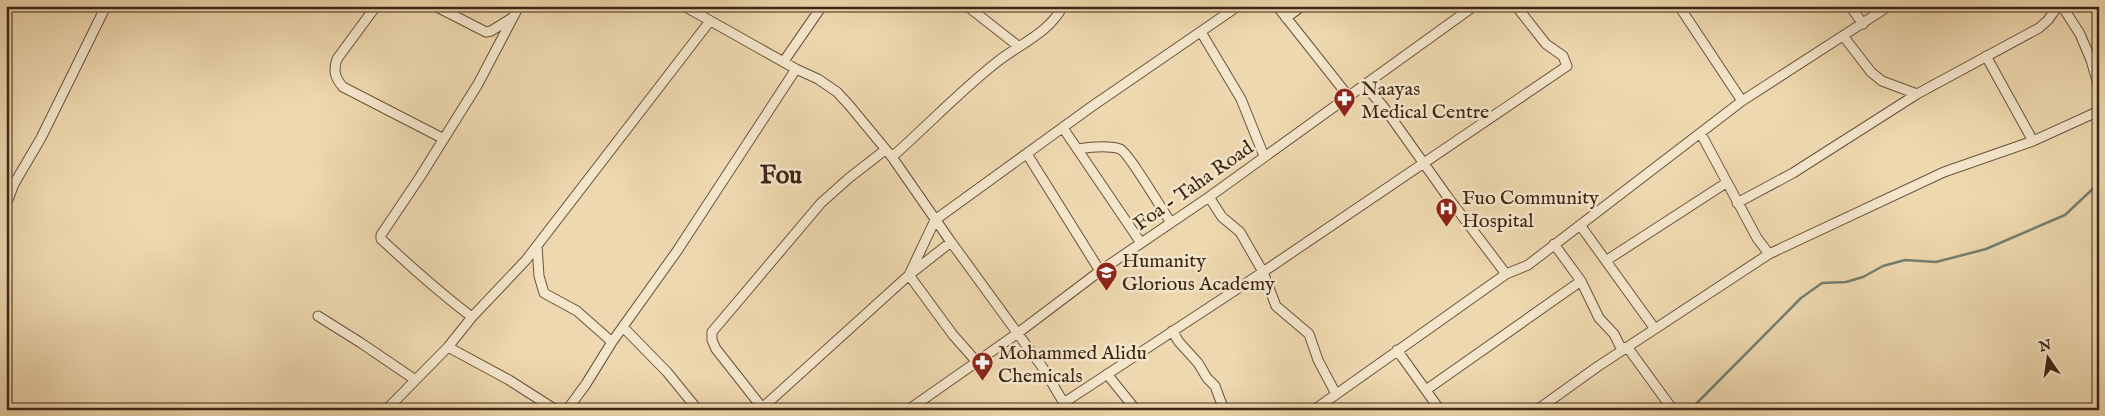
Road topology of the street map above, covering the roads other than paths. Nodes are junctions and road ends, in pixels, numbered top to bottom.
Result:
1 (106, 6) edge
2 (376, 6) edge
3 (436, 6) edge
4 (519, 6) edge
5 (684, 6) edge
6 (822, 6) edge
7 (1063, 6) edge
8 (1238, 6) edge
9 (1277, 6) edge
10 (1302, 6) edge
11 (1474, 6) edge
12 (1516, 6) edge
13 (1679, 6) edge
14 (1850, 6) edge
15 (1889, 6) edge
16 (2058, 6) edge
17 (2062, 6) edge
18 (969, 7) edge
19 (512, 18) junction
20 (1286, 18) junction
21 (710, 21) junction
22 (1863, 24) junction
23 (1201, 32) junction
24 (1844, 37) junction
25 (1018, 46) junction
26 (1986, 56) junction
27 (784, 61) junction
28 (796, 69) junction
29 (1364, 85) junction
30 (2099, 88) edge
31 (1917, 94) junction
32 (1349, 97) junction
33 (1742, 101) junction
34 (2099, 111) edge
35 (1063, 128) junction
36 (1701, 134) junction
37 (444, 139) junction
38 (2033, 141) junction
39 (1078, 149) junction
40 (885, 150) junction
41 (1027, 154) junction
42 (1264, 156) junction
43 (892, 157) junction
44 (1424, 163) junction
45 (1726, 182) junction
46 (1209, 197) junction
47 (1737, 203) junction
48 (6, 206) edge
49 (935, 220) junction
50 (1170, 222) junction
51 (1580, 225) junction
52 (951, 242) junction
53 (1140, 243) junction
54 (1554, 244) junction
55 (537, 246) junction
56 (1769, 254) junction
57 (1607, 260) junction
58 (1100, 271) junction
59 (1263, 272) junction
60 (1506, 274) junction
61 (909, 275) junction
62 (1581, 281) junction
63 (318, 316) dead end
64 (472, 317) junction
65 (623, 327) junction
66 (1655, 329) junction
67 (1172, 331) junction
68 (1018, 334) junction
69 (612, 342) junction
70 (448, 347) junction
71 (1628, 348) junction
72 (1397, 350) junction
73 (977, 362) junction
74 (1107, 374) junction
75 (414, 379) junction
76 (1426, 390) junction
77 (1336, 394) junction
78 (1066, 406) edge
79 (762, 409) edge
80 (386, 410) edge
81 (556, 410) edge
82 (567, 410) edge
83 (698, 410) edge
84 (908, 410) edge
85 (1136, 410) edge
86 (1224, 410) edge
87 (1314, 410) edge
88 (1440, 410) edge
89 (1537, 410) edge
90 (1673, 410) edge

1 - 48 street
2 - 37 street
3 - 19 street
4 - 19 street
5 - 21 street
6 - 27 street
7 - 25 street
8 - 23 street
9 - 20 street
10 - 20 street
11 - 29 street, Foa - Taha Road
12 - 44 street
13 - 33 street
14 - 22 street
15 - 22 street
16 - 26 street
17 - 30 street
18 - 25 street
19 - 37 street
20 - 32 street
21 - 27 street
21 - 55 street
22 - 24 street
23 - 35 street
23 - 42 street
24 - 31 street
24 - 33 street
25 - 43 street
26 - 31 street
26 - 38 street
27 - 28 street
28 - 40 street
28 - 65 street
29 - 32 street, Foa - Taha Road
29 - 44 street
31 - 47 street
32 - 42 street, Foa - Taha Road
33 - 36 street
34 - 38 street
35 - 39 street
35 - 41 street
36 - 45 street
36 - 51 street
37 - 64 street
38 - 56 street
39 - 50 street
39 - 53 street
40 - 43 street
40 - 79 street
41 - 49 street
41 - 58 street
42 - 46 street, Foa - Taha Road
43 - 49 street
44 - 59 street
44 - 60 street
45 - 47 street
45 - 57 street
46 - 50 street, Foa - Taha Road
46 - 59 street
47 - 56 street
49 - 52 street
49 - 61 street
50 - 53 street, Foa - Taha Road
51 - 54 street
51 - 57 street
52 - 61 street
52 - 68 street
53 - 58 street, Foa - Taha Road
54 - 60 street
54 - 62 street
55 - 64 street
55 - 69 street
56 - 66 street
57 - 66 street
58 - 68 street, Foa - Taha Road
59 - 67 street
59 - 77 street
60 - 72 street
61 - 73 street
61 - 79 street
62 - 71 street
62 - 76 street
63 - 75 street
64 - 70 street
65 - 69 street
65 - 83 street
66 - 71 street
67 - 74 street
67 - 86 street
68 - 73 street, Foa - Taha Road
68 - 78 street
69 - 82 street
70 - 75 street
70 - 81 street
71 - 89 street
71 - 90 street
72 - 76 street
72 - 77 street
73 - 84 street, Foa - Taha Road
74 - 78 street
74 - 85 street
75 - 80 street
76 - 88 street
77 - 87 street

